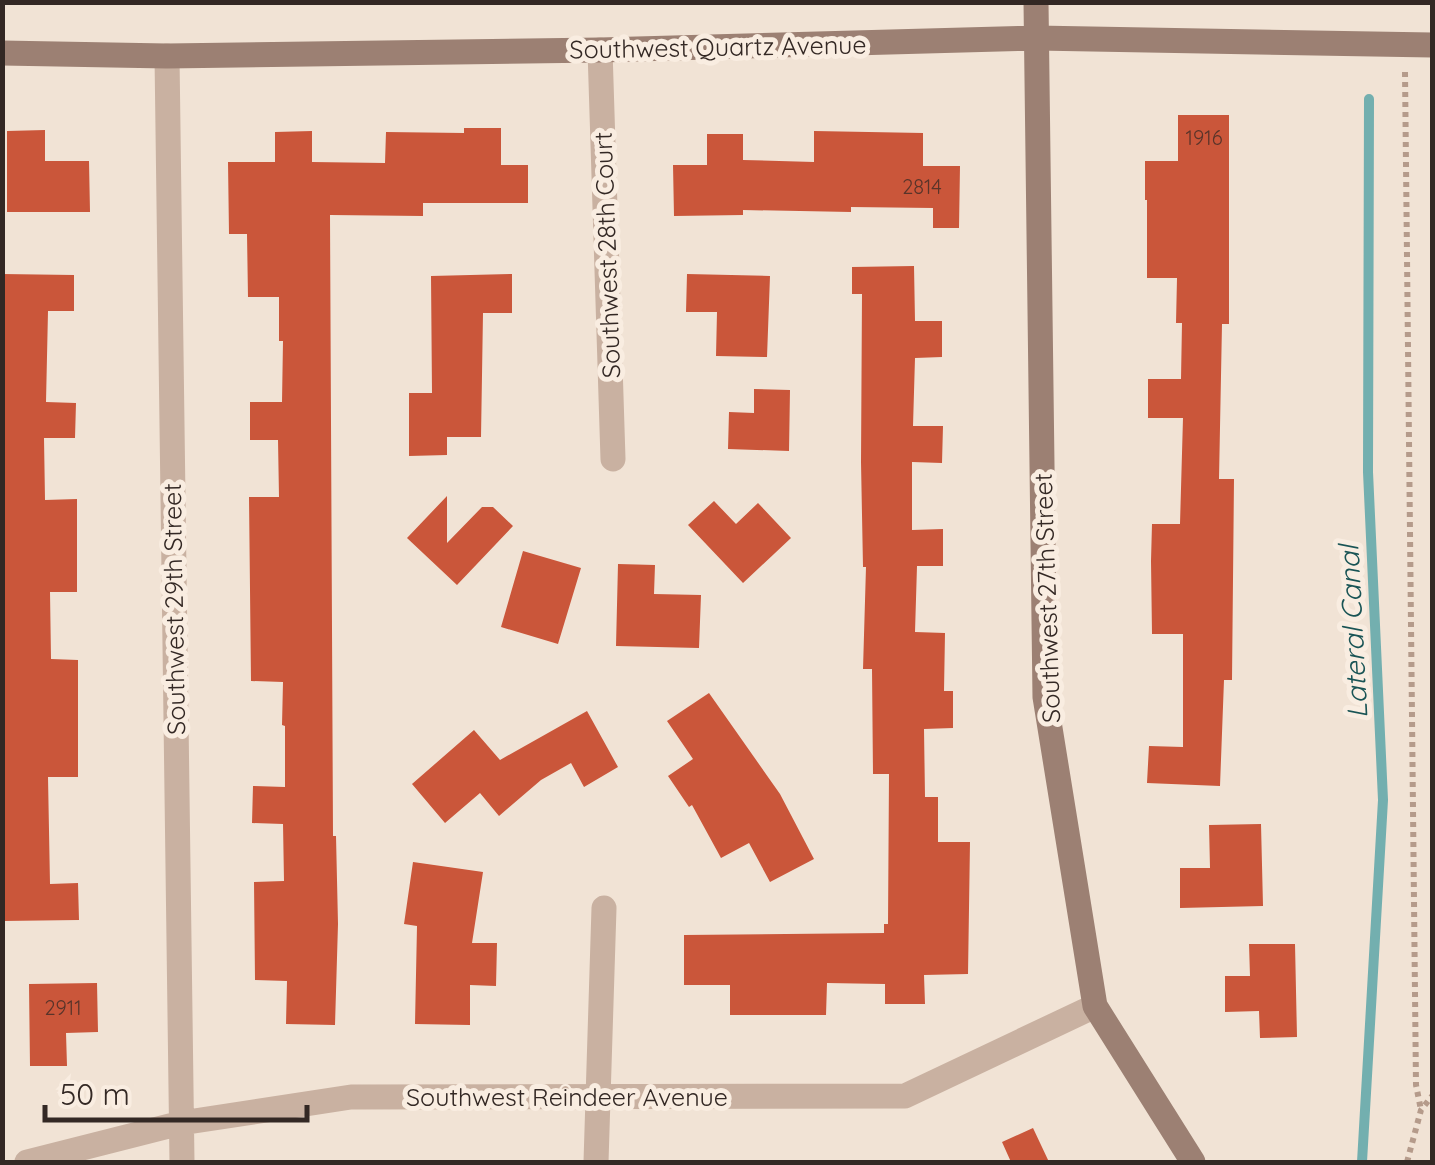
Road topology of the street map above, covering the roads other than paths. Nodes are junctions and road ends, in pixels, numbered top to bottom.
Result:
1 (1036, 2) edge
2 (1036, 38) junction
3 (1432, 45) edge
4 (600, 50) junction
5 (2, 53) edge
6 (167, 56) junction
7 (613, 459) dead end
8 (604, 908) dead end
9 (1094, 1006) junction
10 (596, 1096) junction
11 (181, 1123) junction
12 (27, 1162) edge
13 (182, 1162) edge
14 (596, 1162) edge
15 (1193, 1162) edge

1 - 2 street, Southwest 27th Street
2 - 3 street, Southwest Quartz Avenue
2 - 4 street, Southwest Quartz Avenue
2 - 9 street, Southwest 27th Street
4 - 6 street, Southwest Quartz Avenue
4 - 7 street, Southwest 28th Court
5 - 6 street, Southwest Quartz Avenue
6 - 11 street, Southwest 29th Street
8 - 10 street
9 - 10 street, Southwest Reindeer Avenue
9 - 15 street, Southwest 27th Street
10 - 11 street, Southwest Reindeer Avenue
10 - 14 street
11 - 12 street, Southwest Reindeer Avenue
11 - 13 street, Southwest 29th Street

